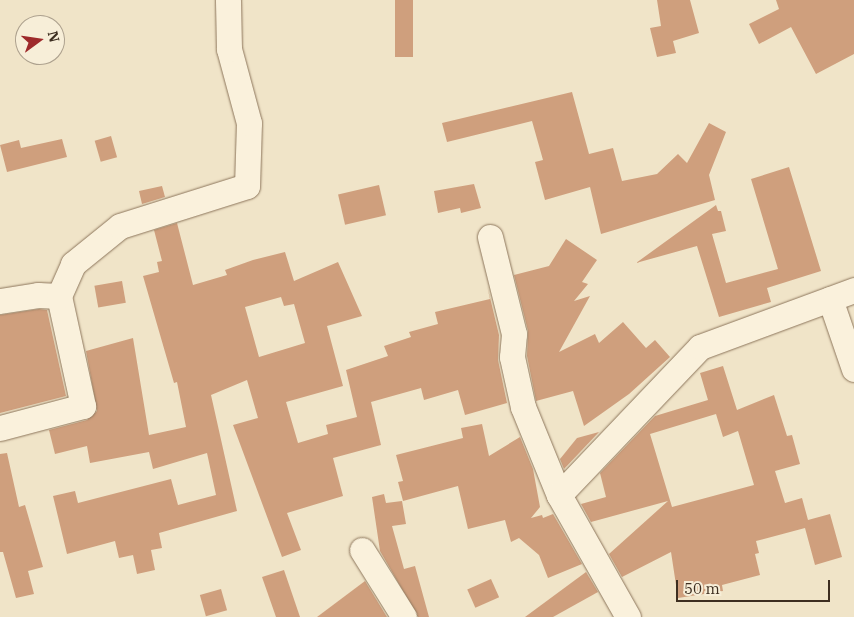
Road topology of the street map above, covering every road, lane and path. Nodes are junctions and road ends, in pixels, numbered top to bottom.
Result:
1 (228, 0) edge
2 (490, 237) dead end
3 (854, 290) edge
4 (59, 296) junction
5 (830, 299) junction
6 (0, 300) edge
7 (854, 369) edge
8 (0, 428) edge
9 (559, 495) junction
10 (362, 550) dead end
11 (404, 617) edge
12 (628, 617) edge

1 - 4 street
2 - 9 street
3 - 5 street
4 - 6 street
4 - 8 street
5 - 7 street
5 - 9 street
9 - 12 street
10 - 11 street

